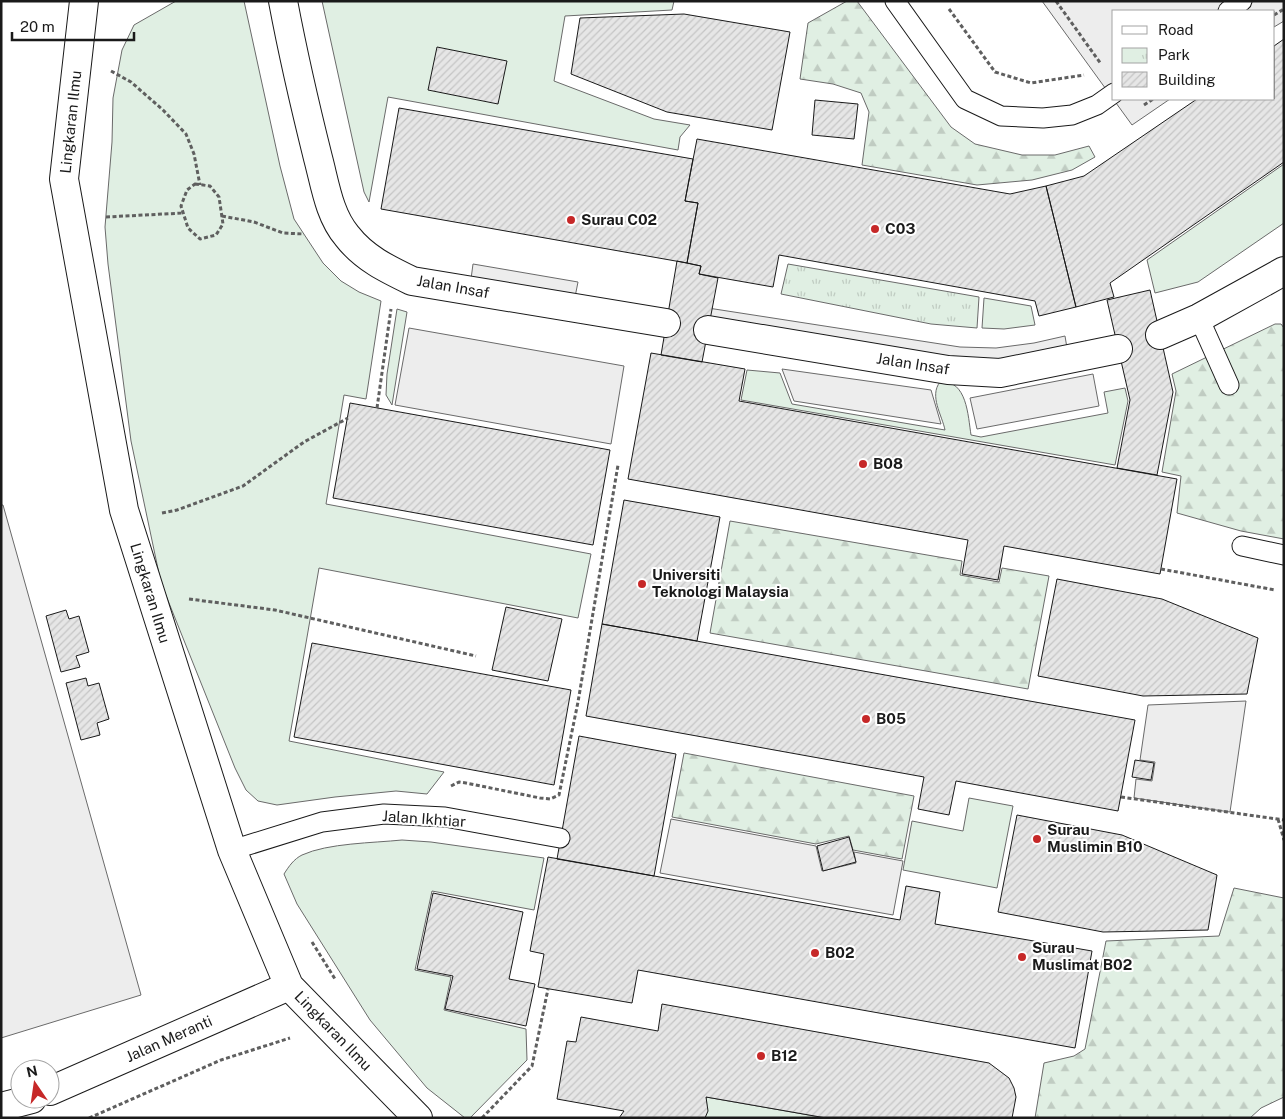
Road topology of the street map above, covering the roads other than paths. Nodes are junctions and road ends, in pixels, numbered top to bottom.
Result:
1 (84, 1) edge
2 (283, 1) edge
3 (895, 1) edge
4 (1242, 1) edge
5 (1229, 10) edge
6 (1112, 94) edge
7 (1282, 278) edge
8 (1199, 318) junction
9 (666, 323) dead end
10 (708, 330) dead end
11 (1160, 335) dead end
12 (1118, 349) dead end
13 (1229, 385) dead end
14 (1242, 546) dead end
15 (1284, 555) edge
16 (560, 838) dead end
17 (232, 850) junction
18 (289, 986) junction
19 (60, 1087) edge
20 (418, 1118) edge

1 - 17 street, Lingkaran Ilmu
2 - 9 street, Jalan Insaf
3 - 6 lane
4 - 5 lane
7 - 8 street
8 - 11 street
8 - 13 lane
10 - 12 street, Jalan Insaf
14 - 15 lane
16 - 17 lane, Jalan Ikhtiar
17 - 18 street, Lingkaran Ilmu
18 - 19 street, Jalan Meranti
18 - 20 street, Lingkaran Ilmu

